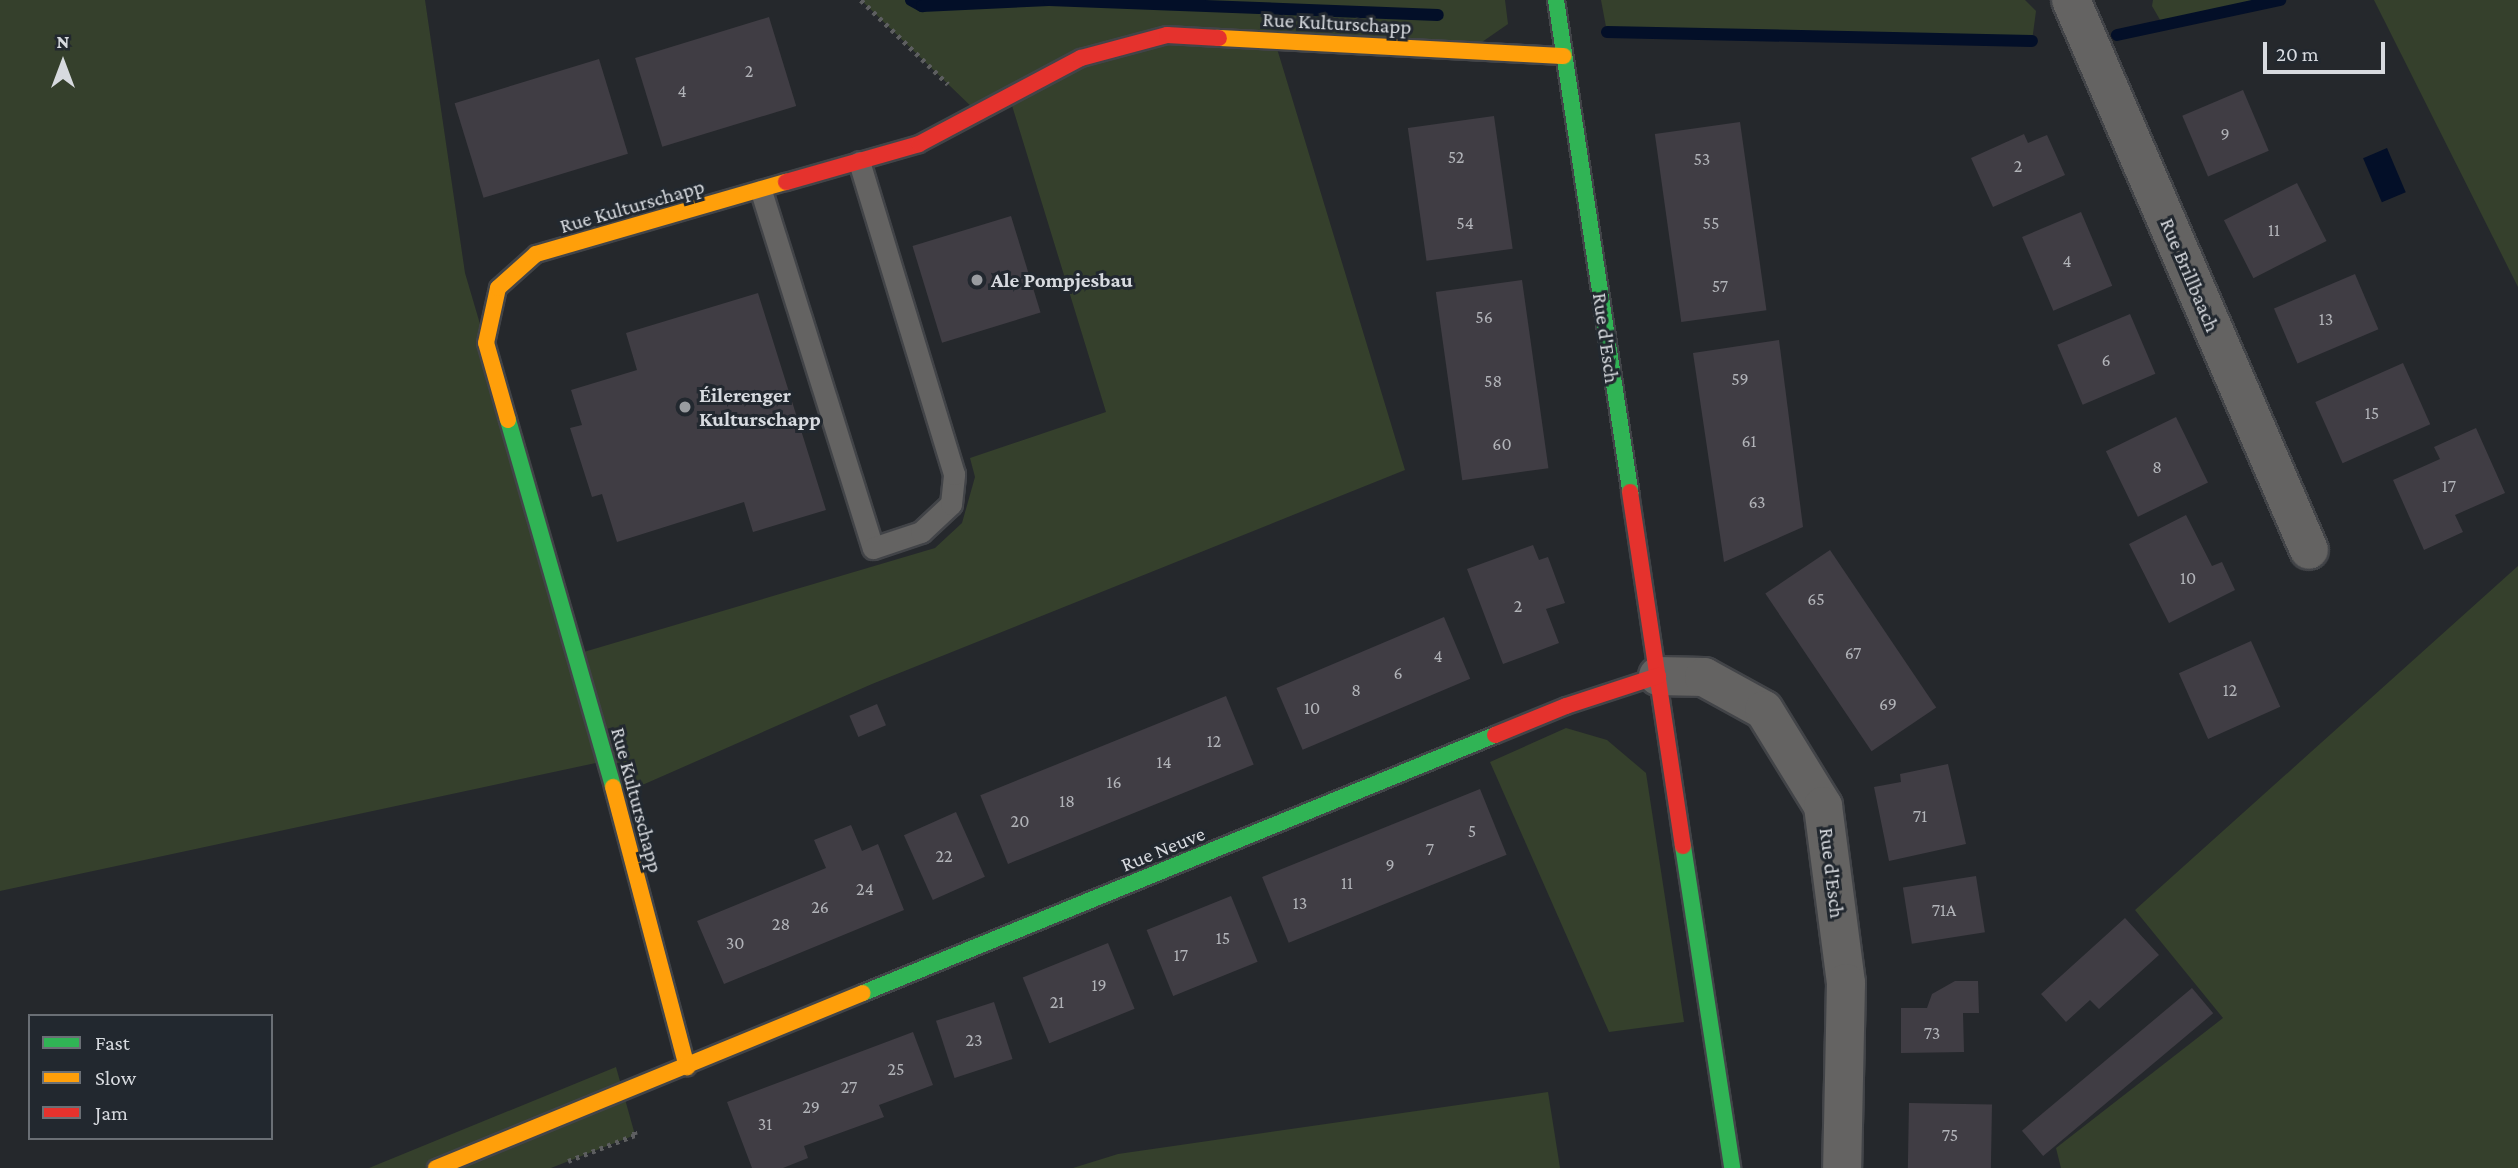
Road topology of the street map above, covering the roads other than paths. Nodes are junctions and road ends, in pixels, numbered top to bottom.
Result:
1 (1556, 0) edge
2 (2071, 0) edge
3 (1564, 56) junction
4 (859, 162) junction
5 (761, 191) junction
6 (2309, 550) dead end
7 (1658, 676) junction
8 (687, 1066) junction
9 (436, 1168) edge
10 (1732, 1168) edge
11 (1842, 1168) edge

1 - 3 street, Rue d'Esch
2 - 6 street, Rue Brillbaach
3 - 4 street, Rue Kulturschapp
3 - 7 street, Rue d'Esch
4 - 5 street, Rue Kulturschapp
4 - 5 lane
5 - 8 street, Rue Kulturschapp
7 - 8 street, Rue Neuve
7 - 10 street, Rue d'Esch
7 - 11 street, Rue d'Esch
8 - 9 street, Rue Neuve

